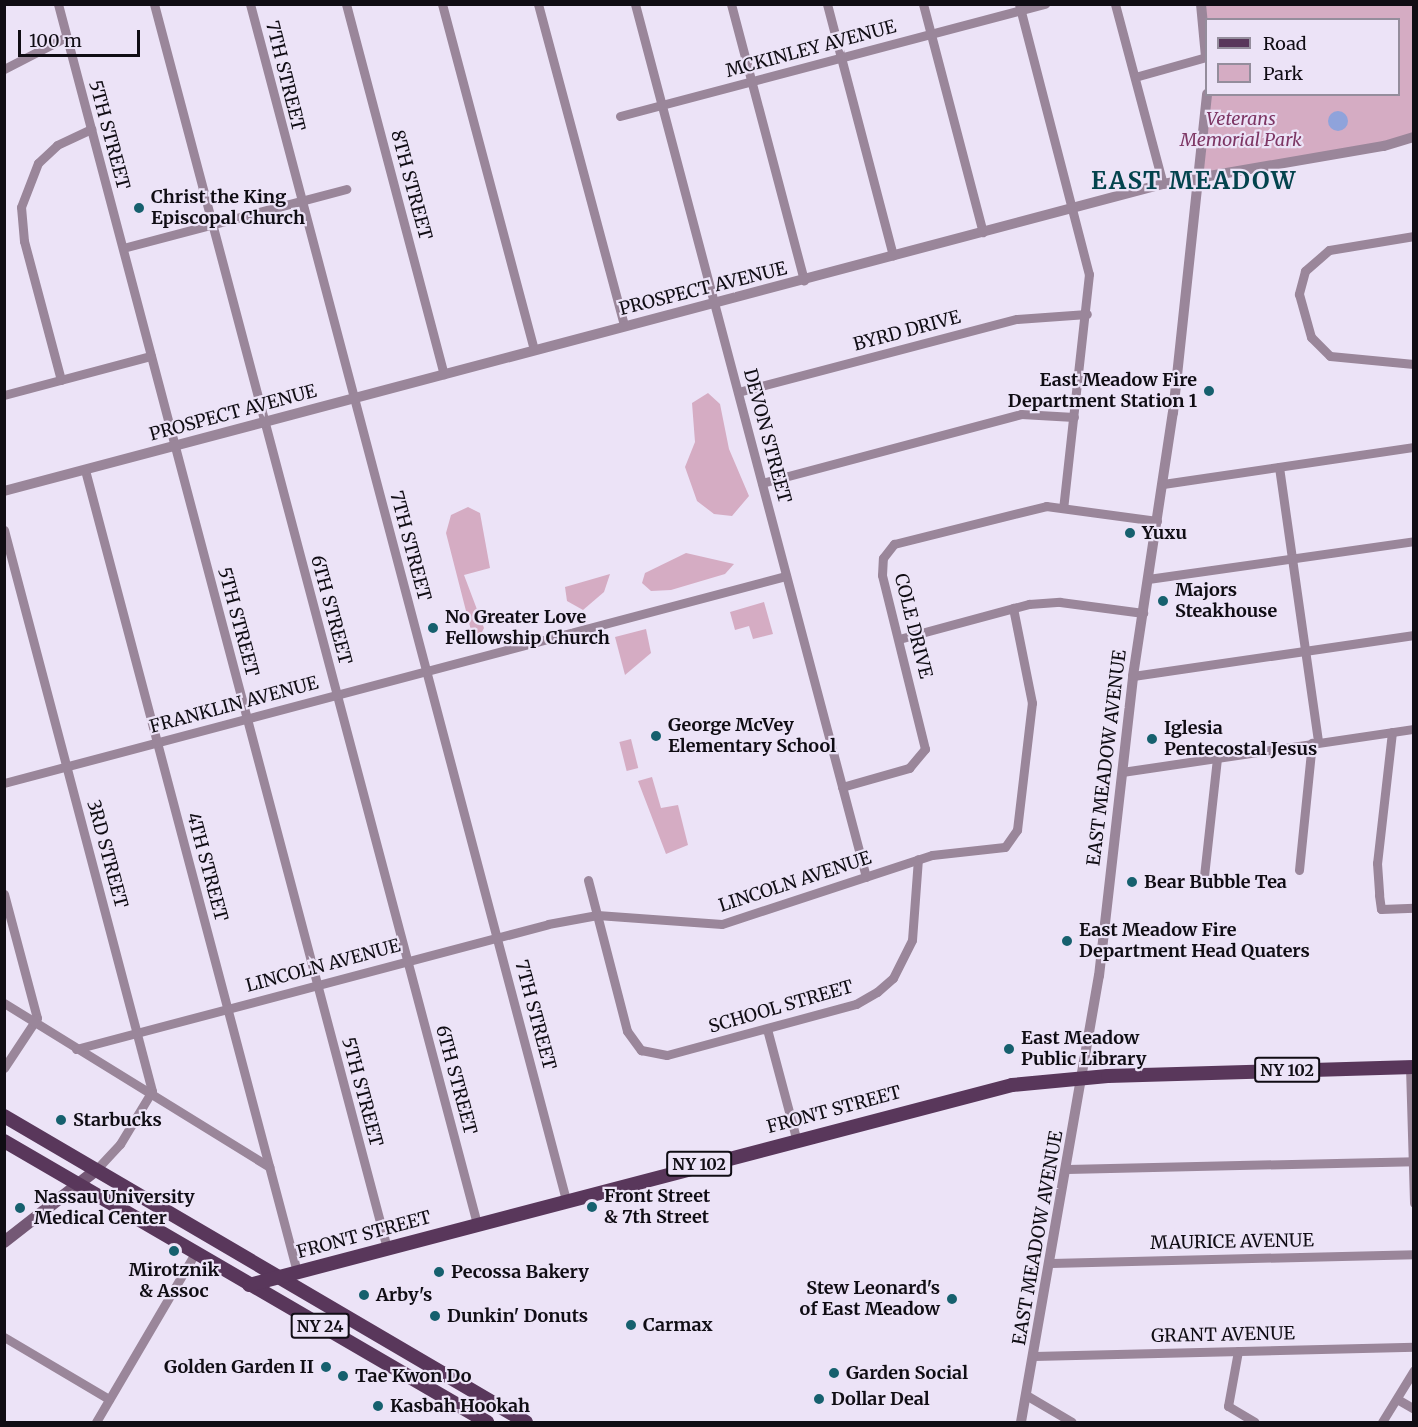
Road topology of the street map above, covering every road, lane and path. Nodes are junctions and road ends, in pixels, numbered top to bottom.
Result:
1 (58, 4) edge
2 (154, 4) edge
3 (250, 4) edge
4 (346, 4) edge
5 (442, 4) edge
6 (538, 4) edge
7 (635, 4) edge
8 (731, 4) edge
9 (827, 4) edge
10 (923, 4) edge
11 (1045, 4) edge
12 (1115, 4) edge
13 (1201, 4) edge
14 (1020, 8) edge
15 (931, 34) junction
16 (66, 37) junction
17 (1205, 46) edge
18 (1205, 57) edge
19 (841, 58) junction
20 (4, 69) edge
21 (1135, 77) junction
22 (752, 82) junction
23 (1208, 96) edge
24 (662, 105) junction
25 (620, 116) dead end
26 (91, 129) junction
27 (1413, 137) edge
28 (1200, 175) junction
29 (1163, 184) junction
30 (346, 189) dead end
31 (302, 201) junction
32 (1073, 208) junction
33 (212, 224) junction
34 (983, 232) junction
35 (1413, 236) edge
36 (123, 248) junction
37 (894, 255) junction
38 (804, 280) junction
39 (714, 303) junction
40 (1087, 314) junction
41 (624, 326) junction
42 (534, 350) junction
43 (151, 356) junction
44 (1413, 364) edge
45 (444, 374) junction
46 (61, 380) junction
47 (738, 392) junction
48 (4, 395) edge
49 (354, 398) junction
50 (1074, 417) junction
51 (265, 422) junction
52 (175, 446) junction
53 (1413, 447) edge
54 (1279, 467) junction
55 (85, 470) junction
56 (762, 483) junction
57 (1163, 483) junction
58 (4, 491) edge
59 (1063, 508) junction
60 (1157, 521) junction
61 (4, 530) edge
62 (1413, 541) edge
63 (1292, 559) junction
64 (786, 576) junction
65 (1148, 579) junction
66 (1013, 608) junction
67 (1143, 613) junction
68 (1413, 635) edge
69 (899, 639) junction
70 (1306, 651) junction
71 (427, 671) junction
72 (1133, 676) junction
73 (337, 695) junction
74 (247, 719) junction
75 (1413, 729) edge
76 (1392, 732) junction
77 (157, 743) junction
78 (1315, 743) junction
79 (1217, 759) junction
80 (67, 767) junction
81 (1122, 772) junction
82 (4, 783) edge
83 (842, 787) junction
84 (918, 859) junction
85 (1299, 870) dead end
86 (1204, 876) dead end
87 (866, 877) junction
88 (588, 880) dead end
89 (4, 894) edge
90 (1413, 908) edge
91 (597, 915) junction
92 (497, 938) junction
93 (407, 961) junction
94 (317, 985) junction
95 (4, 1004) edge
96 (227, 1009) junction
97 (34, 1023) junction
98 (767, 1029) junction
99 (137, 1033) junction
100 (75, 1049) junction
101 (1412, 1067) edge
102 (4, 1068) edge
103 (1084, 1078) junction
104 (150, 1096) junction
105 (4, 1116) edge
106 (796, 1138) junction
107 (4, 1141) edge
108 (1413, 1161) edge
109 (270, 1167) junction
110 (1066, 1169) junction
111 (95, 1171) junction
112 (77, 1185) junction
113 (566, 1200) junction
114 (1413, 1203) edge
115 (477, 1224) junction
116 (4, 1242) edge
117 (387, 1248) junction
118 (195, 1253) junction
119 (1413, 1254) edge
120 (1051, 1263) junction
121 (297, 1272) junction
122 (277, 1277) junction
123 (249, 1285) junction
124 (4, 1337) edge
125 (1413, 1347) edge
126 (1238, 1351) junction
127 (1034, 1356) junction
128 (1413, 1370) edge
129 (1026, 1395) junction
130 (110, 1399) junction
131 (1397, 1399) junction
132 (493, 1403) junction
133 (1413, 1409) edge
134 (96, 1422) edge
135 (484, 1422) edge
136 (526, 1422) edge
137 (1021, 1422) edge
138 (1072, 1422) edge
139 (1255, 1422) edge
140 (1382, 1422) edge

1 - 16 street, 5TH STREET
2 - 33 street, 6TH STREET
3 - 31 street, 7TH STREET
4 - 45 street, 8TH STREET
5 - 42 street
6 - 41 street
7 - 24 street, DEVON STREET
8 - 22 street
9 - 19 street
10 - 15 street
11 - 14 street, MCKINLEY AVENUE
12 - 21 street
13 - 17 street
14 - 15 street, MCKINLEY AVENUE
14 - 32 street
15 - 19 street, MCKINLEY AVENUE
15 - 34 street
16 - 20 street
16 - 26 street, 5TH STREET
18 - 21 street
19 - 22 street, MCKINLEY AVENUE
19 - 37 street
21 - 29 street
22 - 24 street, MCKINLEY AVENUE
22 - 38 street
23 - 28 street, EAST MEADOW AVENUE
24 - 25 street, MCKINLEY AVENUE
24 - 39 street, DEVON STREET
26 - 36 street, 5TH STREET
26 - 46 street
27 - 28 street, PROSPECT AVENUE
28 - 29 street, PROSPECT AVENUE
28 - 57 street, EAST MEADOW AVENUE
29 - 32 street, PROSPECT AVENUE
30 - 31 street
31 - 33 street
31 - 49 street, 7TH STREET
32 - 34 street, PROSPECT AVENUE
32 - 40 street
33 - 36 street
33 - 51 street, 6TH STREET
34 - 37 street, PROSPECT AVENUE
35 - 44 street
36 - 43 street, 5TH STREET
37 - 38 street, PROSPECT AVENUE
38 - 39 street, PROSPECT AVENUE
39 - 41 street, PROSPECT AVENUE
39 - 47 street, DEVON STREET
40 - 47 street, BYRD DRIVE
40 - 50 street
41 - 42 street, PROSPECT AVENUE
42 - 45 street, PROSPECT AVENUE
43 - 46 street
43 - 52 street, 5TH STREET
45 - 49 street, PROSPECT AVENUE
46 - 48 street
47 - 56 street, DEVON STREET
49 - 51 street, PROSPECT AVENUE
49 - 71 street, 7TH STREET
50 - 56 street
50 - 59 street
51 - 52 street, PROSPECT AVENUE
51 - 73 street, 6TH STREET
52 - 55 street, PROSPECT AVENUE
52 - 74 street, 5TH STREET
53 - 54 street
54 - 57 street
54 - 63 street
55 - 58 street, PROSPECT AVENUE
55 - 77 street, 4TH STREET
56 - 64 street, DEVON STREET
57 - 60 street, EAST MEADOW AVENUE
59 - 60 street, COLE DRIVE
59 - 69 street, COLE DRIVE
60 - 65 street, EAST MEADOW AVENUE
61 - 80 street, 3RD STREET
62 - 63 street
63 - 65 street
63 - 70 street
64 - 71 street, FRANKLIN AVENUE
64 - 83 street, DEVON STREET
65 - 67 street, EAST MEADOW AVENUE
66 - 67 street
66 - 69 street
66 - 84 street, LINCOLN AVENUE
67 - 72 street, EAST MEADOW AVENUE
68 - 70 street
69 - 83 street, COLE DRIVE
70 - 72 street
70 - 78 street
71 - 73 street, FRANKLIN AVENUE
71 - 92 street, 7TH STREET
72 - 81 street, EAST MEADOW AVENUE
73 - 74 street, FRANKLIN AVENUE
73 - 93 street, 6TH STREET
74 - 77 street, FRANKLIN AVENUE
74 - 94 street, 5TH STREET
75 - 76 street
76 - 78 street
76 - 90 street
77 - 80 street, FRANKLIN AVENUE
77 - 96 street, 4TH STREET
78 - 79 street
78 - 85 street
79 - 81 street
79 - 86 street
80 - 82 street, FRANKLIN AVENUE
80 - 99 street, 3RD STREET
81 - 103 street, EAST MEADOW AVENUE
83 - 87 street, DEVON STREET
84 - 87 street, LINCOLN AVENUE
84 - 98 street, SCHOOL STREET
87 - 91 street, LINCOLN AVENUE
88 - 91 street
89 - 97 street
91 - 92 street, LINCOLN AVENUE
91 - 98 street, SCHOOL STREET
92 - 93 street, LINCOLN AVENUE
92 - 113 street, 7TH STREET
93 - 94 street, LINCOLN AVENUE
93 - 115 street, 6TH STREET
94 - 96 street, LINCOLN AVENUE
94 - 117 street, 5TH STREET
95 - 97 street
96 - 99 street, LINCOLN AVENUE
96 - 109 street, 4TH STREET
97 - 100 street
97 - 102 street
98 - 106 street
99 - 100 street, LINCOLN AVENUE
99 - 104 street, 3RD STREET
100 - 104 street
101 - 103 main road, FRONT STREET / NY 102
101 - 108 street
103 - 106 main road, FRONT STREET / NY 102
103 - 110 street, EAST MEADOW AVENUE
104 - 109 street
104 - 111 street
105 - 111 main road, NY 24
106 - 113 main road, FRONT STREET / NY 102
107 - 112 main road, NY 24
108 - 110 street
108 - 114 street
109 - 121 street, 4TH STREET
110 - 120 street, EAST MEADOW AVENUE
111 - 112 main road
111 - 122 main road, NY 24
112 - 116 main road
112 - 118 main road, NY 24
113 - 115 main road, FRONT STREET / NY 102
115 - 117 main road, FRONT STREET / NY 102
117 - 121 main road, FRONT STREET / NY 102
118 - 123 main road, NY 24
118 - 130 street
119 - 120 street, MAURICE AVENUE
120 - 127 street, EAST MEADOW AVENUE
121 - 122 main road, FRONT STREET / NY 102
122 - 123 main road, FRONT STREET
122 - 132 main road, NY 24
123 - 135 main road, NY 24
124 - 130 street
125 - 126 street, GRANT AVENUE
126 - 127 street, GRANT AVENUE
126 - 139 street
127 - 129 street, EAST MEADOW AVENUE
128 - 131 street
129 - 137 street, EAST MEADOW AVENUE
129 - 138 street
130 - 134 street
131 - 133 street
131 - 140 street
132 - 135 street
132 - 136 main road, NY 24

